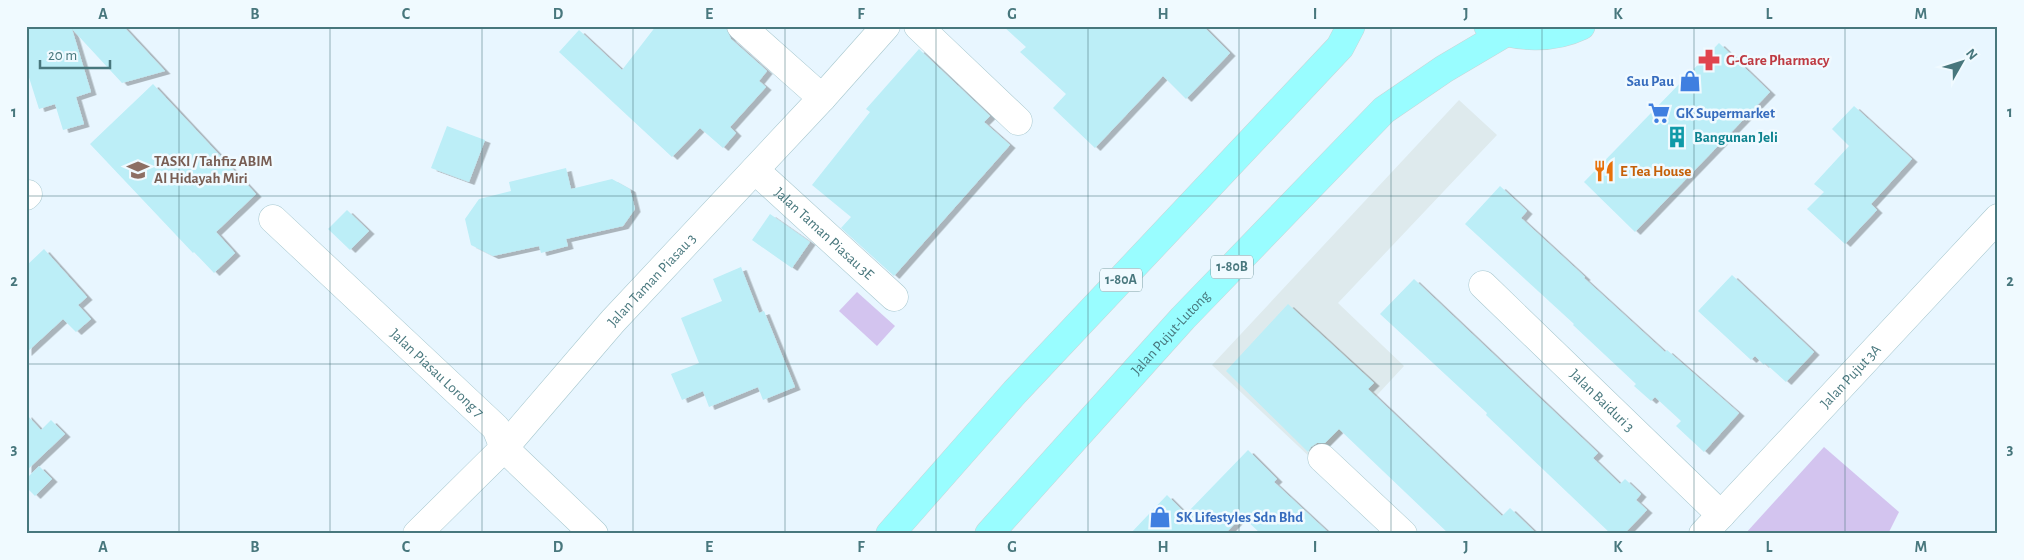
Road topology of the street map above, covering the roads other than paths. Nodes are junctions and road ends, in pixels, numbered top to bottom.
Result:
1 (742, 26) edge
2 (886, 26) edge
3 (918, 26) edge
4 (1351, 26) edge
5 (1581, 26) edge
6 (1497, 30) edge
7 (822, 98) junction
8 (1018, 121) dead end
9 (755, 170) junction
10 (1998, 218) edge
11 (273, 219) dead end
12 (1484, 285) dead end
13 (894, 297) dead end
14 (504, 448) junction
15 (1322, 458) dead end
16 (1712, 525) edge
17 (417, 534) edge
18 (594, 534) edge
19 (890, 534) edge
20 (988, 534) edge
21 (1403, 534) edge

1 - 7 street
2 - 7 street, Jalan Taman Piasau 3
3 - 8 street
4 - 19 highway, 1-80A
5 - 6 highway
6 - 20 highway, Jalan Pujut-Lutong / 1-80B
7 - 9 street, Jalan Taman Piasau 3
9 - 13 street, Jalan Taman Piasau 3E
9 - 14 street, Jalan Taman Piasau 3
10 - 16 street, Jalan Pujut 3A
11 - 14 street, Jalan Piasau Lorong 7
12 - 16 street, Jalan Baiduri 3
14 - 17 street, Jalan Taman Piasau 3
14 - 18 street, Jalan Piasau Lorong 7
15 - 21 street

